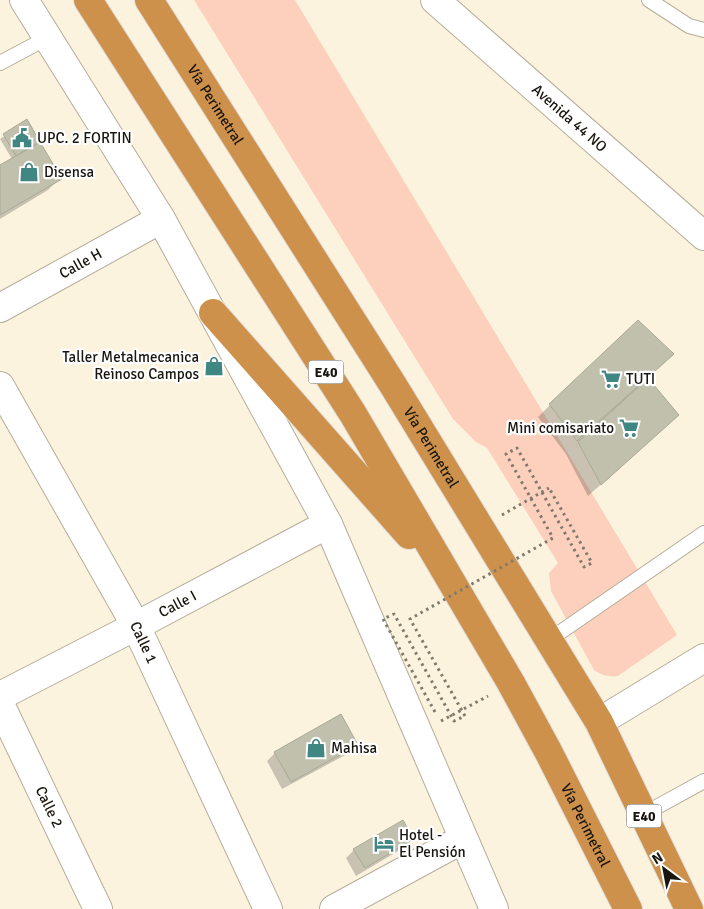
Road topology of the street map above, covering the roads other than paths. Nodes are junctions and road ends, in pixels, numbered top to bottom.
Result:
1 (24, 0) edge
2 (88, 0) edge
3 (149, 0) edge
4 (435, 0) edge
5 (649, 0) edge
6 (704, 30) edge
7 (48, 38) junction
8 (0, 63) edge
9 (161, 219) junction
10 (704, 236) edge
11 (0, 308) edge
12 (212, 313) junction
13 (0, 386) edge
14 (328, 524) junction
15 (704, 533) edge
16 (448, 578) junction
17 (136, 626) junction
18 (549, 640) junction
19 (704, 658) edge
20 (0, 696) edge
21 (0, 704) edge
22 (599, 722) junction
23 (704, 781) edge
24 (644, 814) junction
25 (463, 839) junction
26 (704, 904) edge
27 (98, 909) edge
28 (268, 909) edge
29 (334, 909) edge
30 (494, 909) edge
31 (628, 909) edge
32 (689, 909) edge
33 (696, 909) edge

1 - 7 street
2 - 16 highway, Vía Perimetral / E40
3 - 18 highway, Vía Perimetral / E40
4 - 10 street, Avenida 44 NO
5 - 6 lane
7 - 8 lane
7 - 9 street
9 - 11 street, Calle H
9 - 12 street
12 - 14 street
12 - 16 highway
13 - 17 street, Calle 1
14 - 17 street, Calle I
14 - 25 street
15 - 18 lane
16 - 31 highway, Vía Perimetral / E40
17 - 20 street, Calle I
17 - 28 street, Calle 1
18 - 22 highway, Vía Perimetral / E40
19 - 22 street
21 - 27 street, Calle 2
22 - 24 highway, Vía Perimetral / E40
23 - 24 lane
24 - 32 highway, Vía Perimetral / E40
25 - 29 street
25 - 30 street
26 - 33 lane

